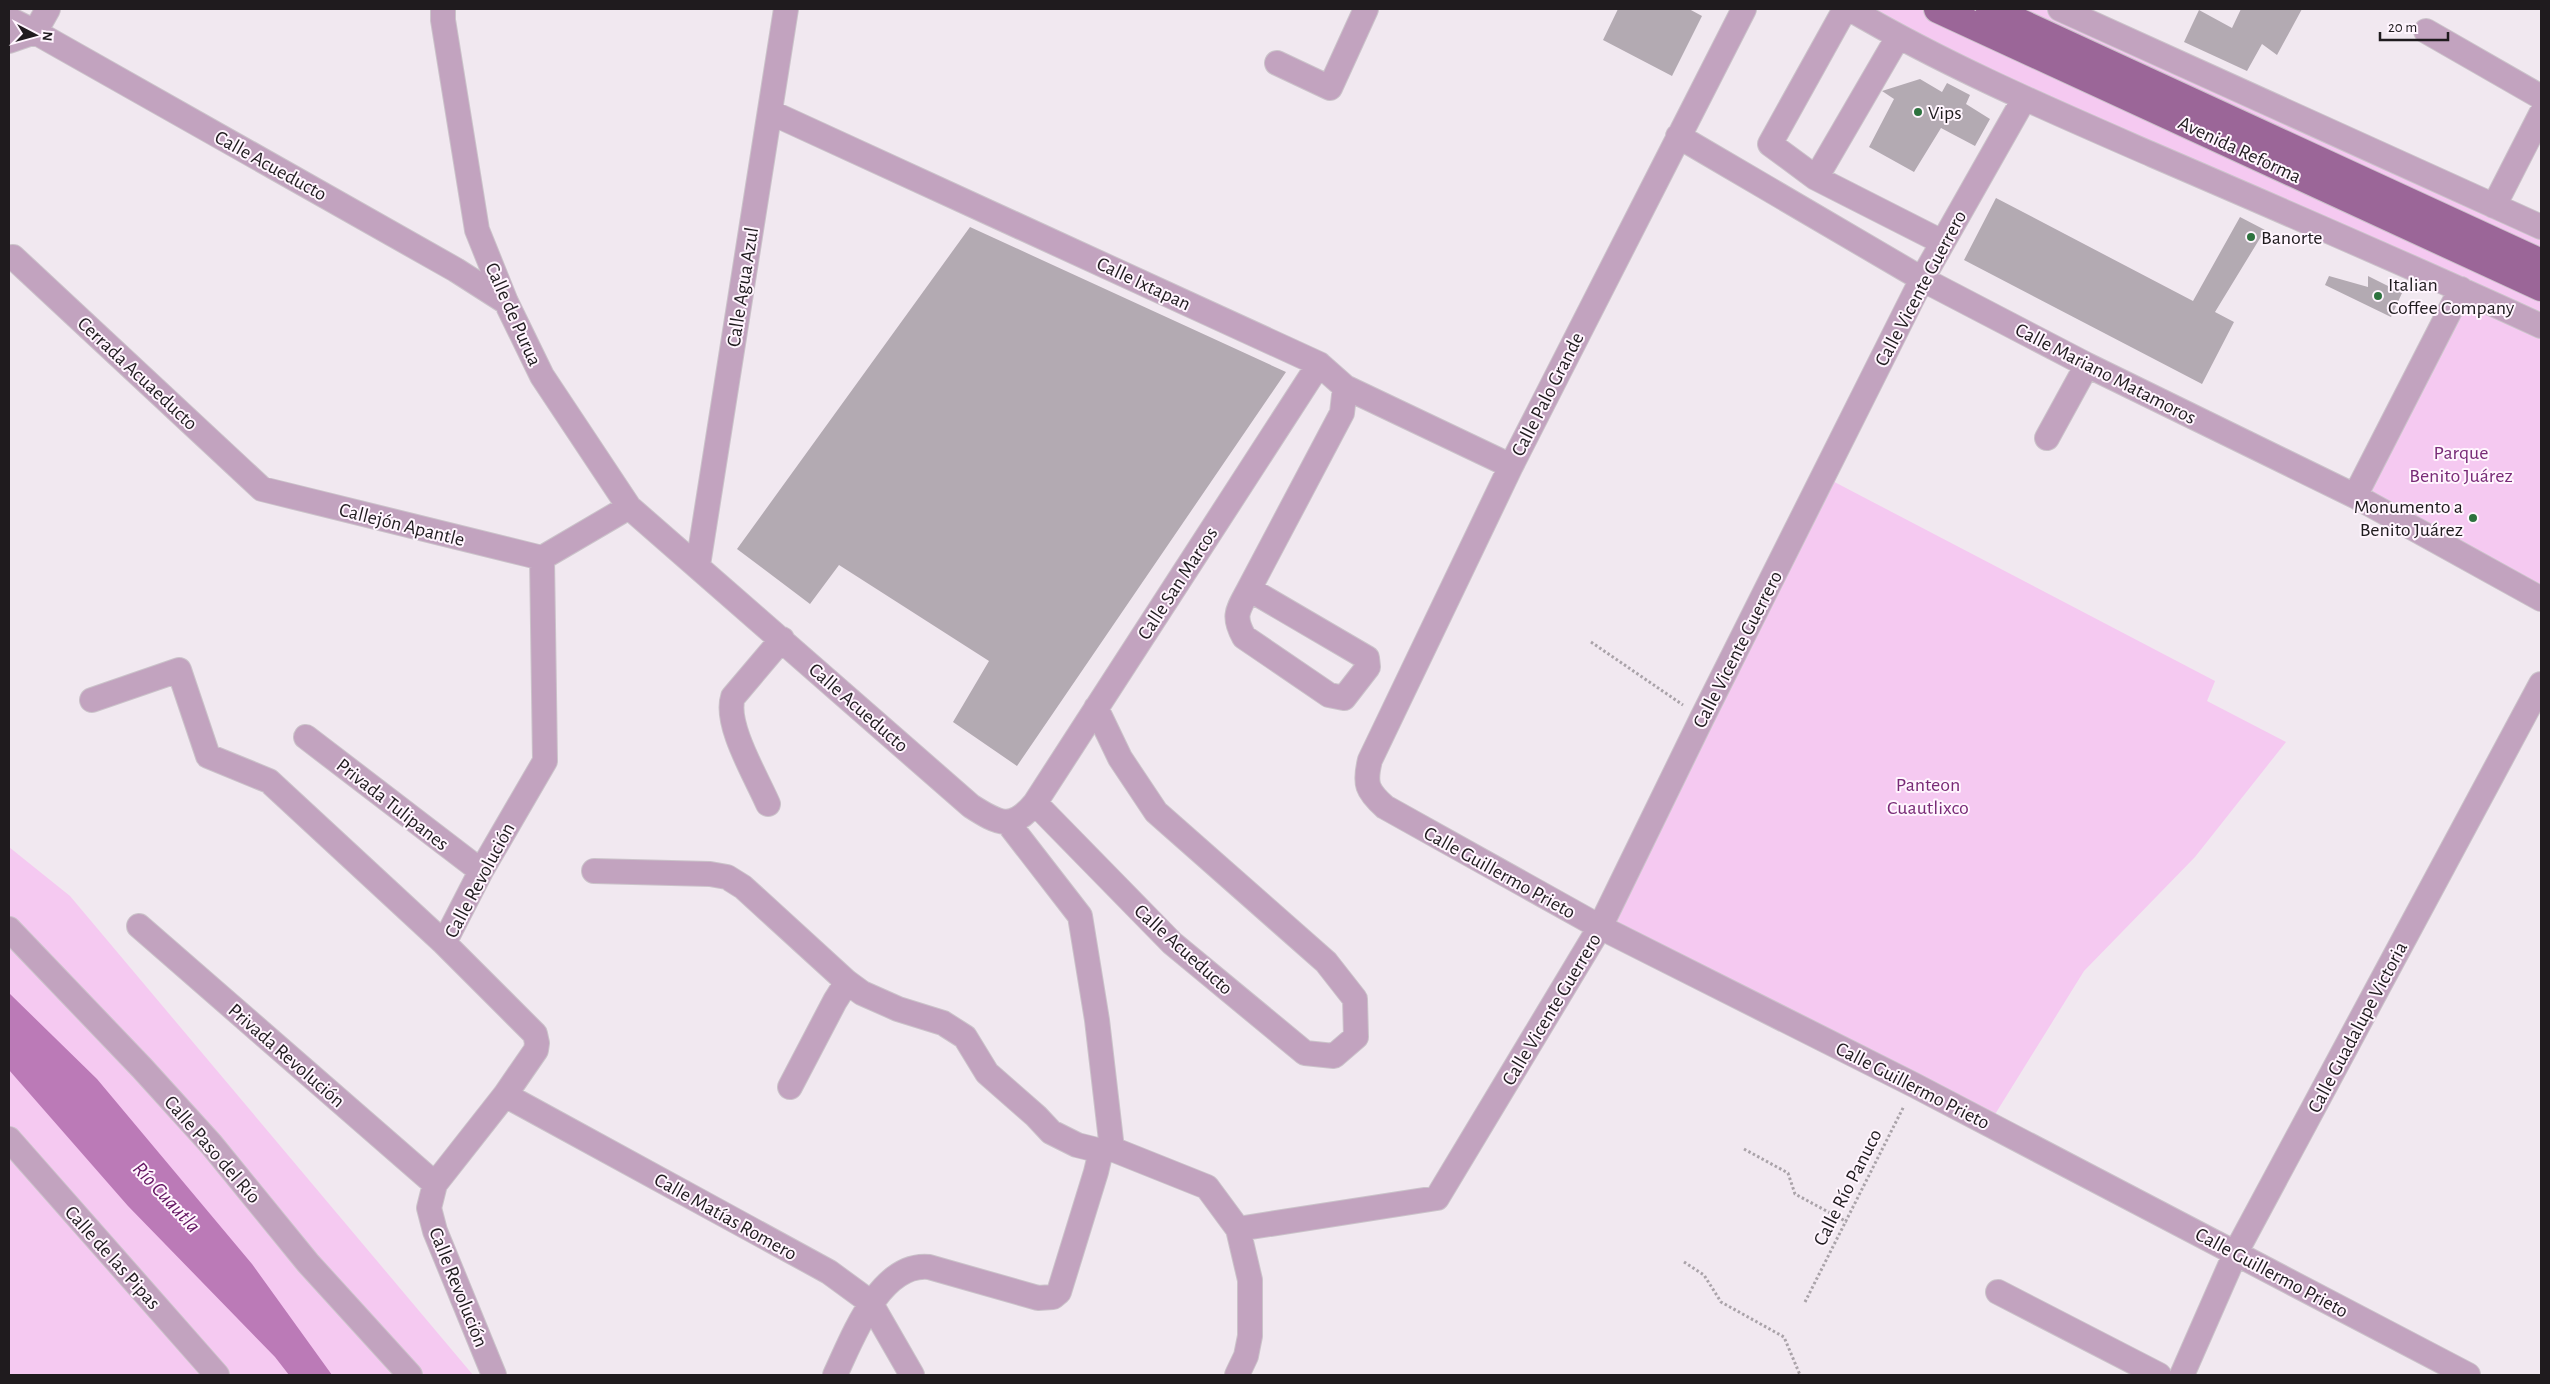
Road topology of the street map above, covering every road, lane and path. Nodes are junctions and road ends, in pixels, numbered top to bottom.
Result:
1 (48, 9) edge
2 (443, 9) edge
3 (786, 9) edge
4 (1366, 9) edge
5 (1744, 9) edge
6 (1845, 9) edge
7 (1850, 9) edge
8 (1938, 9) edge
9 (1990, 9) edge
10 (2060, 9) edge
11 (2088, 15) edge
12 (9, 19) edge
13 (2426, 31) dead end
14 (35, 32) junction
15 (1898, 37) junction
16 (9, 41) edge
17 (1277, 63) dead end
18 (2541, 97) edge
19 (2024, 99) junction
20 (770, 112) junction
21 (2541, 114) edge
22 (1678, 136) junction
23 (1816, 178) junction
24 (2494, 206) junction
25 (2541, 227) edge
26 (1942, 242) junction
27 (13, 258) dead end
28 (2541, 263) edge
29 (1922, 279) junction
30 (2541, 287) edge
31 (2461, 289) junction
32 (506, 302) junction
33 (2541, 326) edge
34 (1319, 364) junction
35 (2087, 366) junction
36 (1345, 387) junction
37 (2047, 438) dead end
38 (1511, 466) junction
39 (262, 489) joint
40 (2355, 496) junction
41 (629, 507) junction
42 (542, 558) junction
43 (698, 565) junction
44 (1249, 589) junction
45 (2541, 599) edge
46 (782, 639) junction
47 (1591, 642) dead end
48 (2541, 684) edge
49 (92, 700) dead end
50 (1096, 708) junction
51 (1702, 718) junction
52 (306, 737) dead end
53 (1366, 785) joint
54 (1036, 803) junction
55 (768, 804) dead end
56 (1008, 824) junction
57 (481, 871) junction
58 (594, 871) dead end
59 (139, 926) dead end
60 (1600, 927) junction
61 (9, 929) edge
62 (444, 943) junction
63 (847, 982) junction
64 (1914, 1085) junction
65 (790, 1087) dead end
66 (505, 1096) junction
67 (9, 1139) edge
68 (1744, 1149) dead end
69 (1106, 1150) junction
70 (435, 1184) junction
71 (1847, 1222) junction
72 (1238, 1229) junction
73 (2236, 1252) junction
74 (1684, 1262) dead end
75 (1998, 1292) dead end
76 (870, 1302) junction
77 (1805, 1302) dead end
78 (217, 1375) edge
79 (410, 1375) edge
80 (494, 1375) edge
81 (835, 1375) edge
82 (912, 1375) edge
83 (1237, 1375) edge
84 (1800, 1375) edge
85 (2158, 1375) edge
86 (2182, 1375) edge
87 (2468, 1375) edge

1 - 14 street
2 - 32 street, Calle de Purua
3 - 20 street, Calle Agua Azul
4 - 17 street
5 - 22 street, Calle Palo Grande
6 - 23 street
7 - 15 street
8 - 30 main road, Avenida Reforma
9 - 28 main road, Avenida Reforma
10 - 11 street
11 - 24 street
12 - 14 street, Calle Acueducto
13 - 18 street
14 - 16 street
14 - 32 street, Calle Acueducto
15 - 19 street
15 - 23 street
19 - 26 street, Calle Vicente Guerrero
19 - 31 street
20 - 34 street, Calle Ixtapan
20 - 43 street, Calle Agua Azul
21 - 24 street
22 - 29 street, Calle Mariano Matamoros
22 - 38 street, Calle Palo Grande
23 - 26 street
24 - 25 street
26 - 29 street, Calle Vicente Guerrero
27 - 39 street, Cerrada Acuaeducto
29 - 35 street, Calle Mariano Matamoros
29 - 51 street, Calle Vicente Guerrero
31 - 33 street
31 - 40 street
32 - 41 street, Calle de Purua
34 - 36 street, Calle Ixtapan
34 - 50 street, Calle San Marcos
35 - 37 street
35 - 40 street, Calle Mariano Matamoros
36 - 38 street, Calle Ixtapan
36 - 44 street
38 - 53 street, Calle Palo Grande
39 - 42 street, Callejón Apantle
40 - 45 street, Calle Mariano Matamoros
41 - 42 street
41 - 43 street, Calle de Purua
42 - 57 street, Calle Revolución
43 - 46 street, Calle Acueducto
44 - 44 street
46 - 55 street
46 - 56 street, Calle Acueducto
47 - 51 path
48 - 73 street, Calle Guadalupe Victoria
49 - 62 street
50 - 54 street, Calle San Marcos
50 - 54 street, Calle Acueducto
51 - 60 street, Calle Vicente Guerrero
52 - 57 street, Privada Tulipanes
53 - 60 street, Calle Guillermo Prieto
54 - 56 street
56 - 69 street
57 - 62 street, Calle Revolución
58 - 63 street
59 - 70 street, Privada Revolución
60 - 64 street, Calle Guillermo Prieto
60 - 72 street, Calle Vicente Guerrero
61 - 79 street, Calle Paso del Río
62 - 66 street, Calle Revolución
63 - 65 street
63 - 69 street
64 - 71 path, Calle Río Panuco
64 - 73 street, Calle Guillermo Prieto
66 - 70 street, Calle Revolución
66 - 76 street, Calle Matías Romero
67 - 78 street, Calle de las Pipas
68 - 71 path
69 - 72 street
69 - 76 street
70 - 80 street, Calle Revolución
71 - 77 path, Calle Río Panuco
72 - 83 street
73 - 86 street, Calle Guadalupe Victoria
73 - 87 street, Calle Guillermo Prieto
74 - 84 path
75 - 85 street
76 - 81 street
76 - 82 street, Calle Matías Romero

